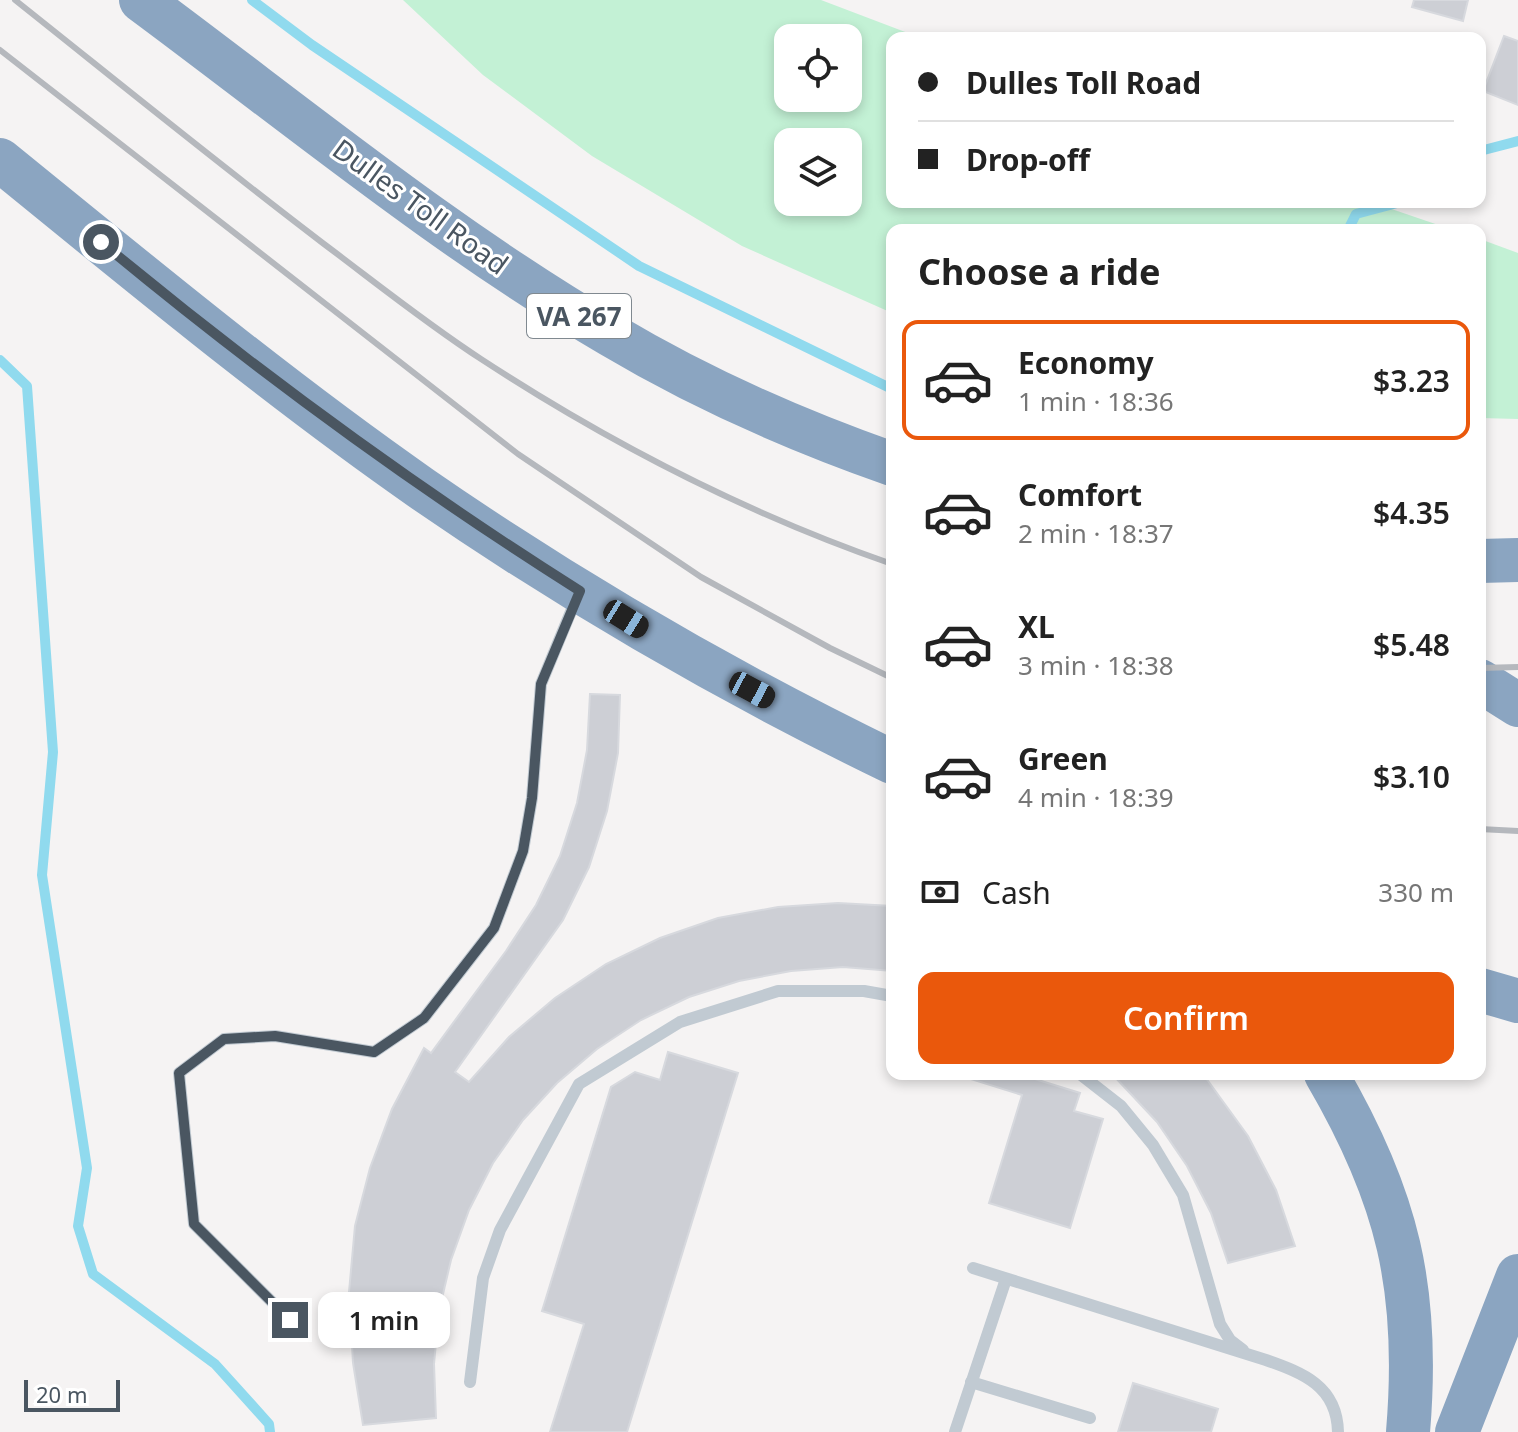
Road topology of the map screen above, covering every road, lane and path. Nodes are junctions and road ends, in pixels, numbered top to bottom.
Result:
1 (141, 0) edge
2 (0, 160) edge
3 (770, 417) junction
4 (886, 462) edge
5 (886, 475) edge
6 (1518, 560) edge
7 (1486, 561) edge
8 (580, 591) junction
9 (1486, 685) edge
10 (1518, 705) edge
11 (886, 759) edge
12 (1486, 992) edge
13 (886, 995) edge
14 (1518, 1001) edge
15 (1088, 1080) edge
16 (1329, 1080) edge
17 (973, 1268) dead end
18 (1518, 1276) edge
19 (1006, 1279) junction
20 (290, 1320) dead end
21 (1249, 1354) junction
22 (470, 1382) dead end
23 (971, 1382) junction
24 (1090, 1418) dead end
25 (955, 1432) edge
26 (1338, 1432) edge
27 (1408, 1432) edge
28 (1457, 1432) edge

1 - 3 highway, Dulles Toll Road / VA 267
2 - 8 highway
3 - 4 highway, Dulles Toll Road / VA 267
3 - 5 highway
6 - 7 highway
8 - 11 highway
8 - 20 lane
9 - 10 highway
12 - 14 highway
13 - 22 lane
15 - 21 lane
16 - 27 highway
17 - 19 lane
18 - 28 highway
19 - 21 lane
19 - 23 lane
21 - 26 lane
23 - 24 lane
23 - 25 lane

